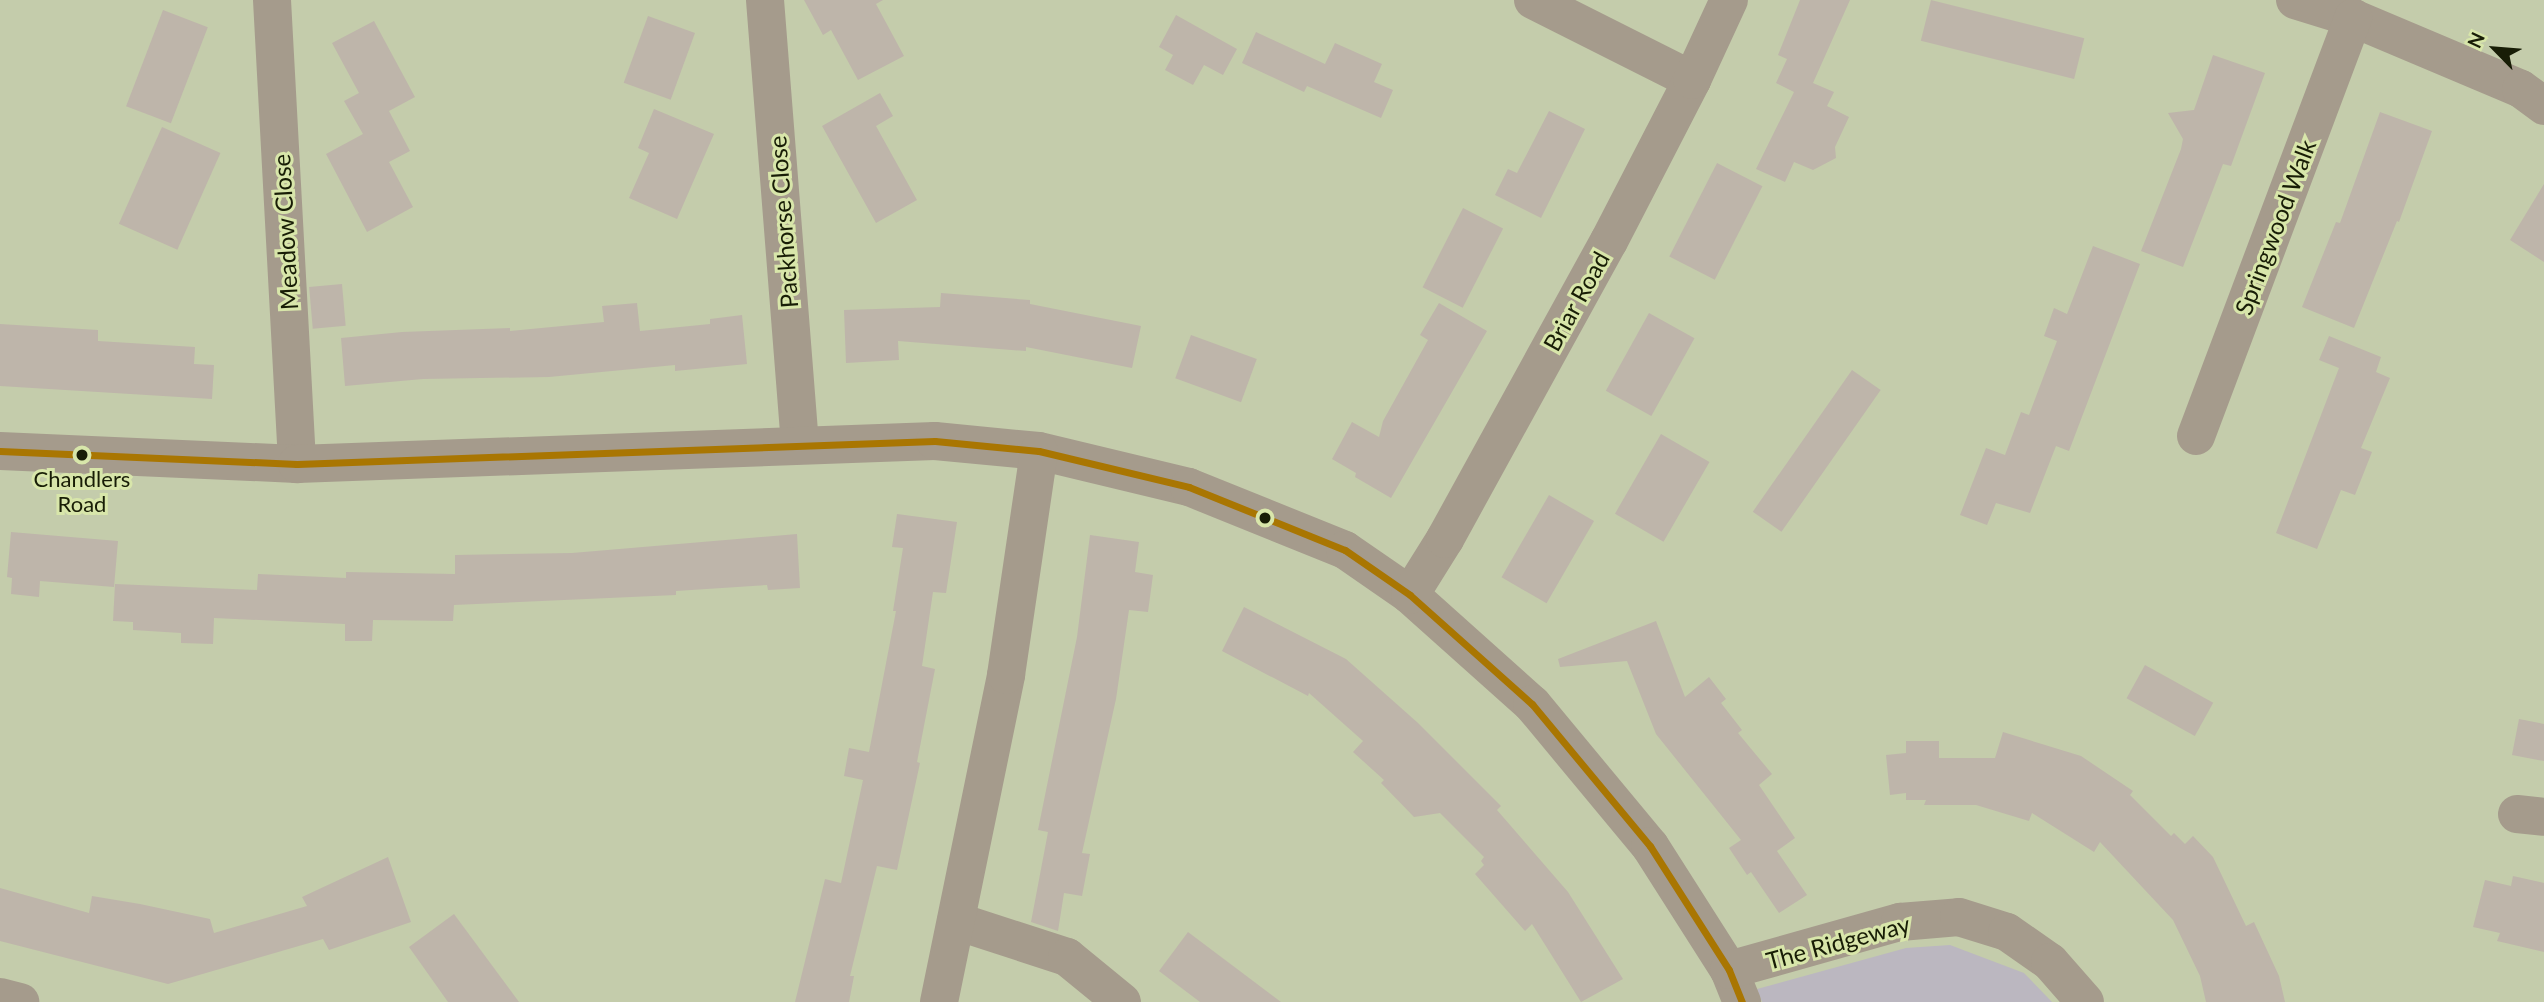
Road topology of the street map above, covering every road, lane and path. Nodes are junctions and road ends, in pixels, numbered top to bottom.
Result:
1 (272, 0) edge
2 (765, 0) edge
3 (1533, 0) edge
4 (1729, 0) edge
5 (2295, 0) edge
6 (2353, 18) junction
7 (1692, 80) junction
8 (2544, 106) edge
9 (2196, 436) dead end
10 (800, 444) junction
11 (0, 451) edge
12 (1039, 451) junction
13 (297, 464) junction
14 (1410, 595) junction
15 (956, 921) junction
16 (1735, 986) edge
17 (0, 997) edge
18 (20, 1002) edge
19 (939, 1002) edge
20 (1122, 1002) edge
21 (2085, 1002) edge

1 - 13 street, Meadow Close
2 - 10 street, Packhorse Close
3 - 7 street
4 - 7 street, Briar Road
5 - 6 street
6 - 8 street
6 - 9 street, Springwood Walk
7 - 14 street, Briar Road
10 - 12 street, The Ridgeway
10 - 13 street, The Ridgeway
11 - 13 street, The Ridgeway
12 - 14 street, The Ridgeway
12 - 15 street
14 - 16 street, The Ridgeway
15 - 19 street
15 - 20 street
16 - 21 street, The Ridgeway
17 - 18 street

